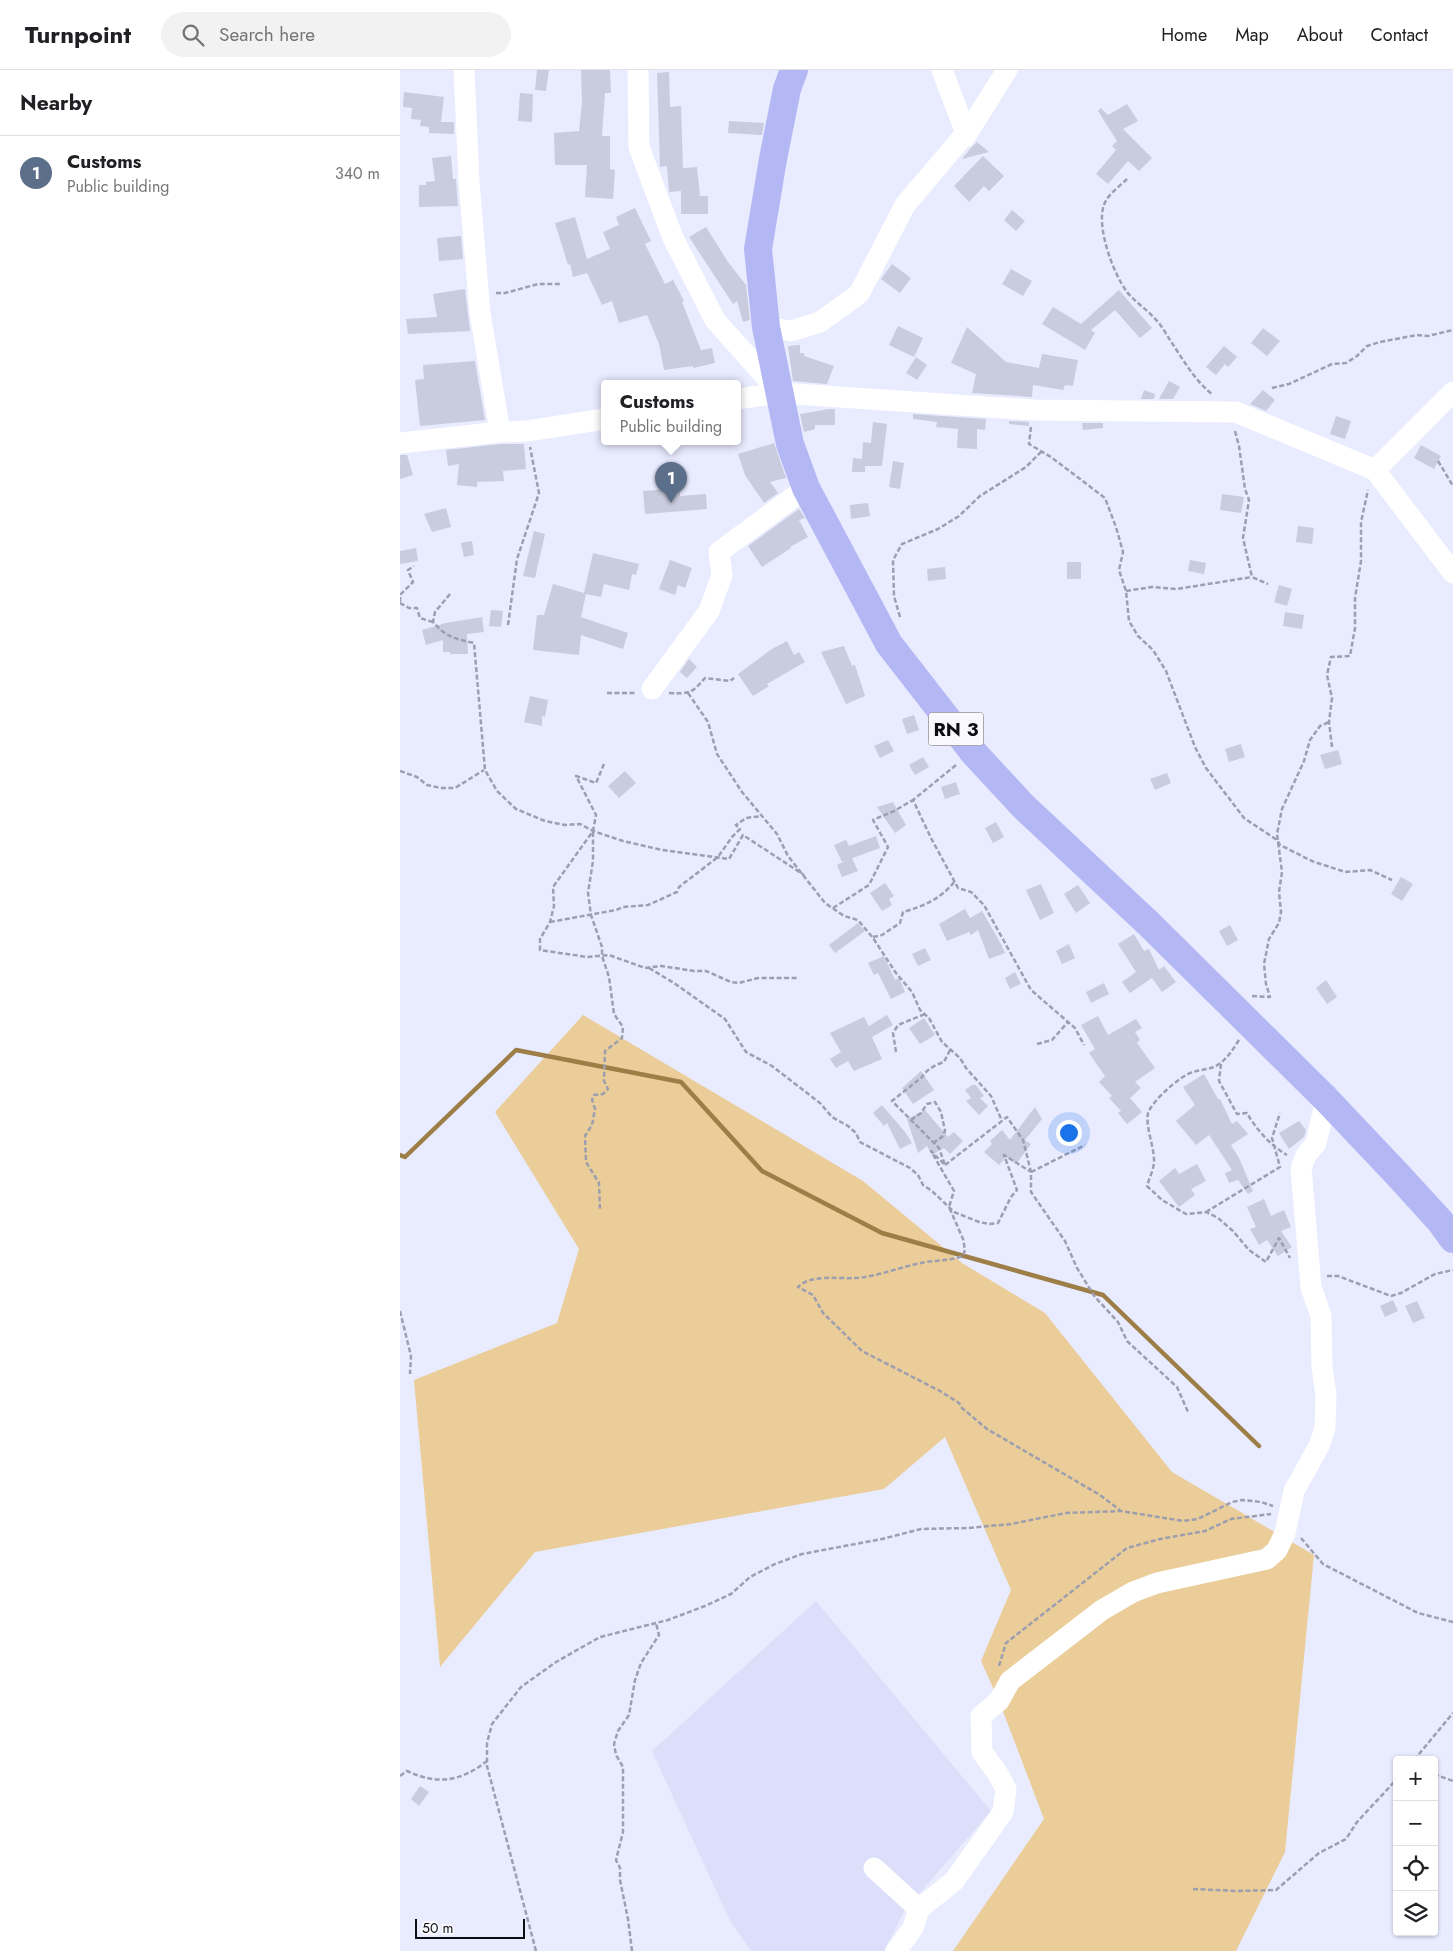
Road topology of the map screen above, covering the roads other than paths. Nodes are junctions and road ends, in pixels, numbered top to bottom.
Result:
1 (464, 70) edge
2 (638, 70) edge
3 (794, 70) edge
4 (942, 70) edge
5 (1007, 70) edge
6 (965, 137) junction
7 (766, 327) junction
8 (1453, 392) edge
9 (780, 393) junction
10 (741, 398) edge
11 (601, 420) edge
12 (500, 432) junction
13 (400, 443) edge
14 (1375, 470) junction
15 (806, 488) junction
16 (1453, 573) edge
17 (652, 689) dead end
18 (1326, 1099) junction
19 (1453, 1239) edge
20 (874, 1868) dead end
21 (920, 1909) junction
22 (896, 1951) edge

1 - 12 street
2 - 9 street
3 - 7 highway, RN 3
4 - 6 street
5 - 6 street
6 - 7 street
7 - 9 highway, RN 3
8 - 14 street
9 - 10 street
9 - 14 street
9 - 15 highway, RN 3
11 - 12 street
12 - 13 street
14 - 16 street
15 - 17 street
15 - 18 highway, RN 3
18 - 19 highway, RN 3
18 - 21 street
20 - 21 street
21 - 22 street

